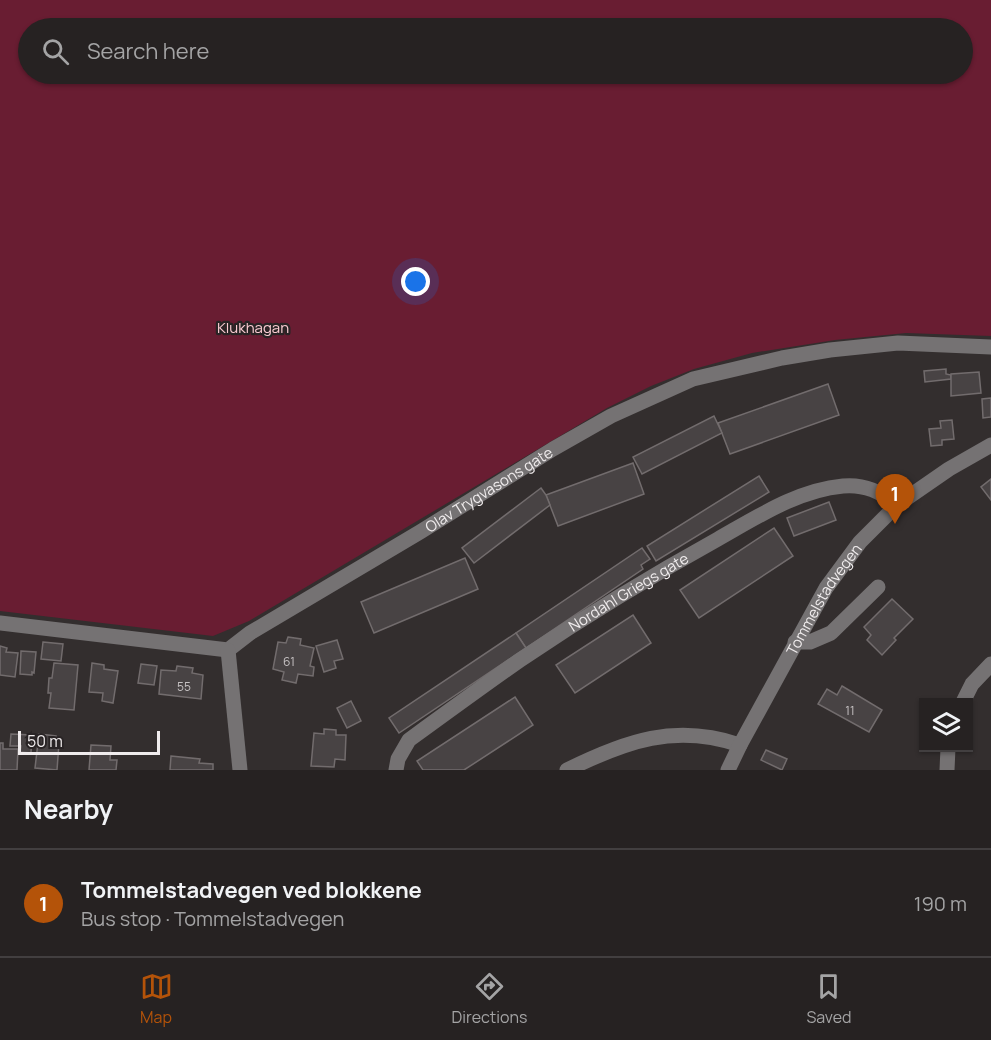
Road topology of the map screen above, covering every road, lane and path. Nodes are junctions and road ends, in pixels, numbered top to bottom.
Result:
1 (991, 347) edge
2 (991, 445) edge
3 (897, 505) junction
4 (878, 587) dead end
5 (0, 623) edge
6 (795, 642) junction
7 (228, 650) junction
8 (991, 664) edge
9 (965, 698) edge
10 (740, 745) junction
11 (948, 752) edge
12 (240, 770) edge
13 (396, 770) edge
14 (567, 770) edge
15 (728, 770) edge
16 (947, 770) edge

1 - 7 street, Olav Trygvasons gate
2 - 3 street, Tommelstadvegen
3 - 6 street, Tommelstadvegen
3 - 13 street, Nordahl Griegs gate
4 - 6 street
5 - 7 street
6 - 10 street, Tommelstadvegen
7 - 12 street
8 - 9 street
10 - 14 street
10 - 15 street, Tommelstadvegen
11 - 16 street

